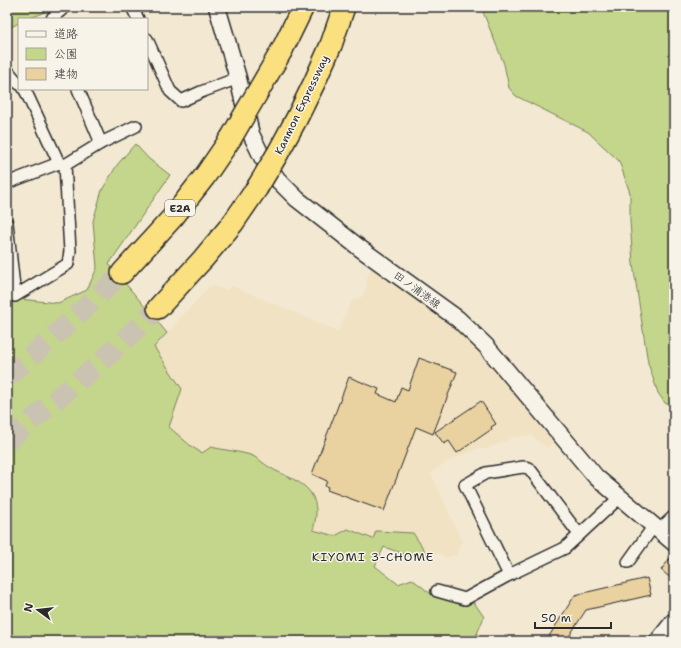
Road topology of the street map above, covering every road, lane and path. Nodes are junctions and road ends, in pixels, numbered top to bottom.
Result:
1 (65, 7) edge
2 (132, 7) edge
3 (217, 7) edge
4 (303, 7) edge
5 (344, 7) edge
6 (52, 18) edge
7 (138, 18) edge
8 (148, 41) edge
9 (7, 70) edge
10 (238, 78) junction
11 (18, 83) edge
12 (25, 90) edge
13 (78, 90) edge
14 (136, 126) dead end
15 (101, 143) junction
16 (62, 164) junction
17 (7, 183) edge
18 (7, 223) edge
19 (122, 273) tunnel mouth
20 (158, 308) tunnel mouth
21 (619, 498) junction
22 (674, 516) edge
23 (656, 529) junction
24 (580, 534) junction
25 (674, 543) edge
26 (628, 562) dead end
27 (509, 575) junction
28 (436, 591) dead end
29 (672, 628) edge
30 (658, 641) edge

1 - 6 street
2 - 7 street
3 - 10 main road, 田ノ浦港線
4 - 19 highway, E2A, bridge
5 - 20 highway, Kanmon Expressway, bridge
8 - 10 street
9 - 11 street
10 - 21 main road, 田ノ浦港線
12 - 16 street
13 - 15 street
14 - 15 street
15 - 16 street
16 - 17 street
16 - 18 street
21 - 23 main road, 田ノ浦港線
21 - 24 street
22 - 23 street
23 - 25 main road, 田ノ浦港線
23 - 26 street
24 - 27 street
24 - 27 street
27 - 28 street
29 - 30 main road

